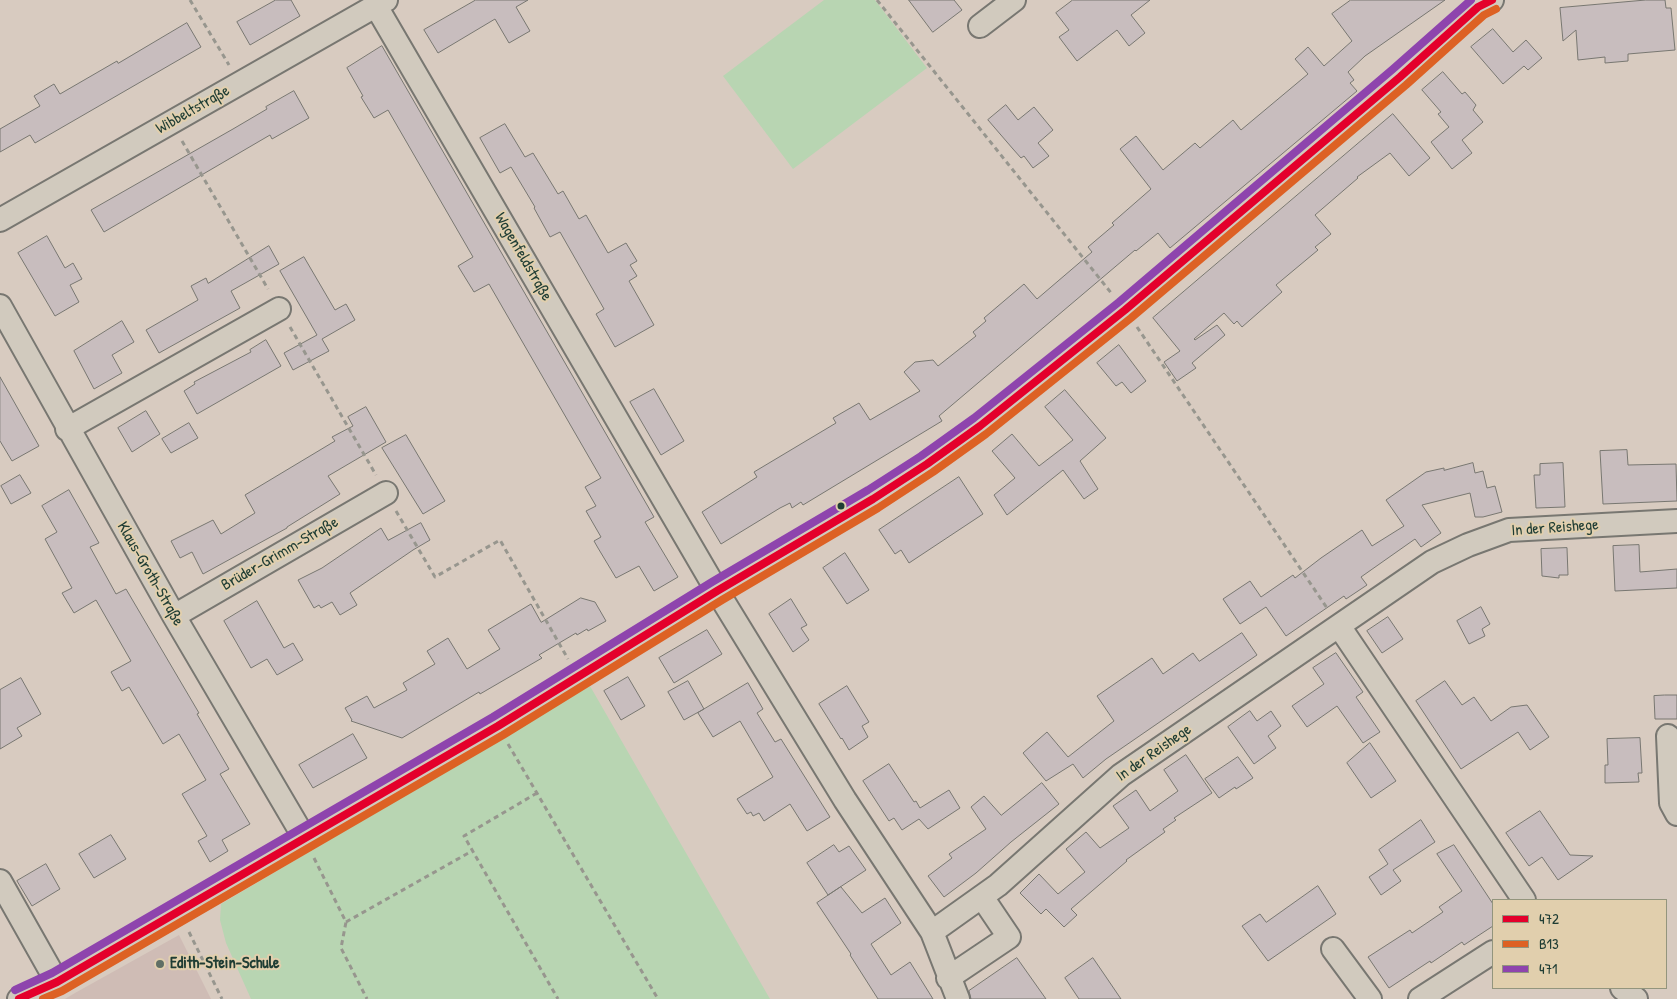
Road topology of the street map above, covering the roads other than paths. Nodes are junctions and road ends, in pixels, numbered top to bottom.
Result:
1 (1014, 0) edge
2 (1492, 0) edge
3 (381, 3) edge
4 (980, 26) dead end
5 (0, 220) edge
6 (0, 306) edge
7 (279, 309) road end
8 (67, 429) junction
9 (386, 493) road end
10 (1677, 521) edge
11 (718, 591) junction
12 (174, 616) junction
13 (1339, 626) junction
14 (1668, 736) dead end
15 (1677, 814) edge
16 (305, 839) junction
17 (0, 881) edge
18 (982, 896) junction
19 (1523, 899) edge
20 (932, 932) junction
21 (1333, 949) dead end
22 (1492, 953) edge
23 (948, 978) junction
24 (57, 982) junction
25 (1623, 989) edge
26 (19, 999) edge
27 (958, 999) edge
28 (1370, 999) edge
29 (1420, 999) edge
30 (1636, 999) edge

1 - 4 street
2 - 11 street
3 - 5 street, Wibbeltstraße
3 - 11 street, Wagenfeldstraße
6 - 8 street, Klaus-Groth-Straße
7 - 8 street
8 - 12 street, Klaus-Groth-Straße
9 - 12 street, Brüder-Grimm-Straße
10 - 13 street, In der Reishege
11 - 16 street
11 - 20 street, Wagenfeldstraße
12 - 16 street, Klaus-Groth-Straße
13 - 18 street, In der Reishege
13 - 19 street
14 - 15 street
16 - 24 street
17 - 24 street
18 - 20 street, In der Reishege
18 - 23 street
20 - 23 street, Wagenfeldstraße
21 - 28 street
22 - 29 street
23 - 27 street, Wagenfeldstraße
24 - 26 street
25 - 30 street

